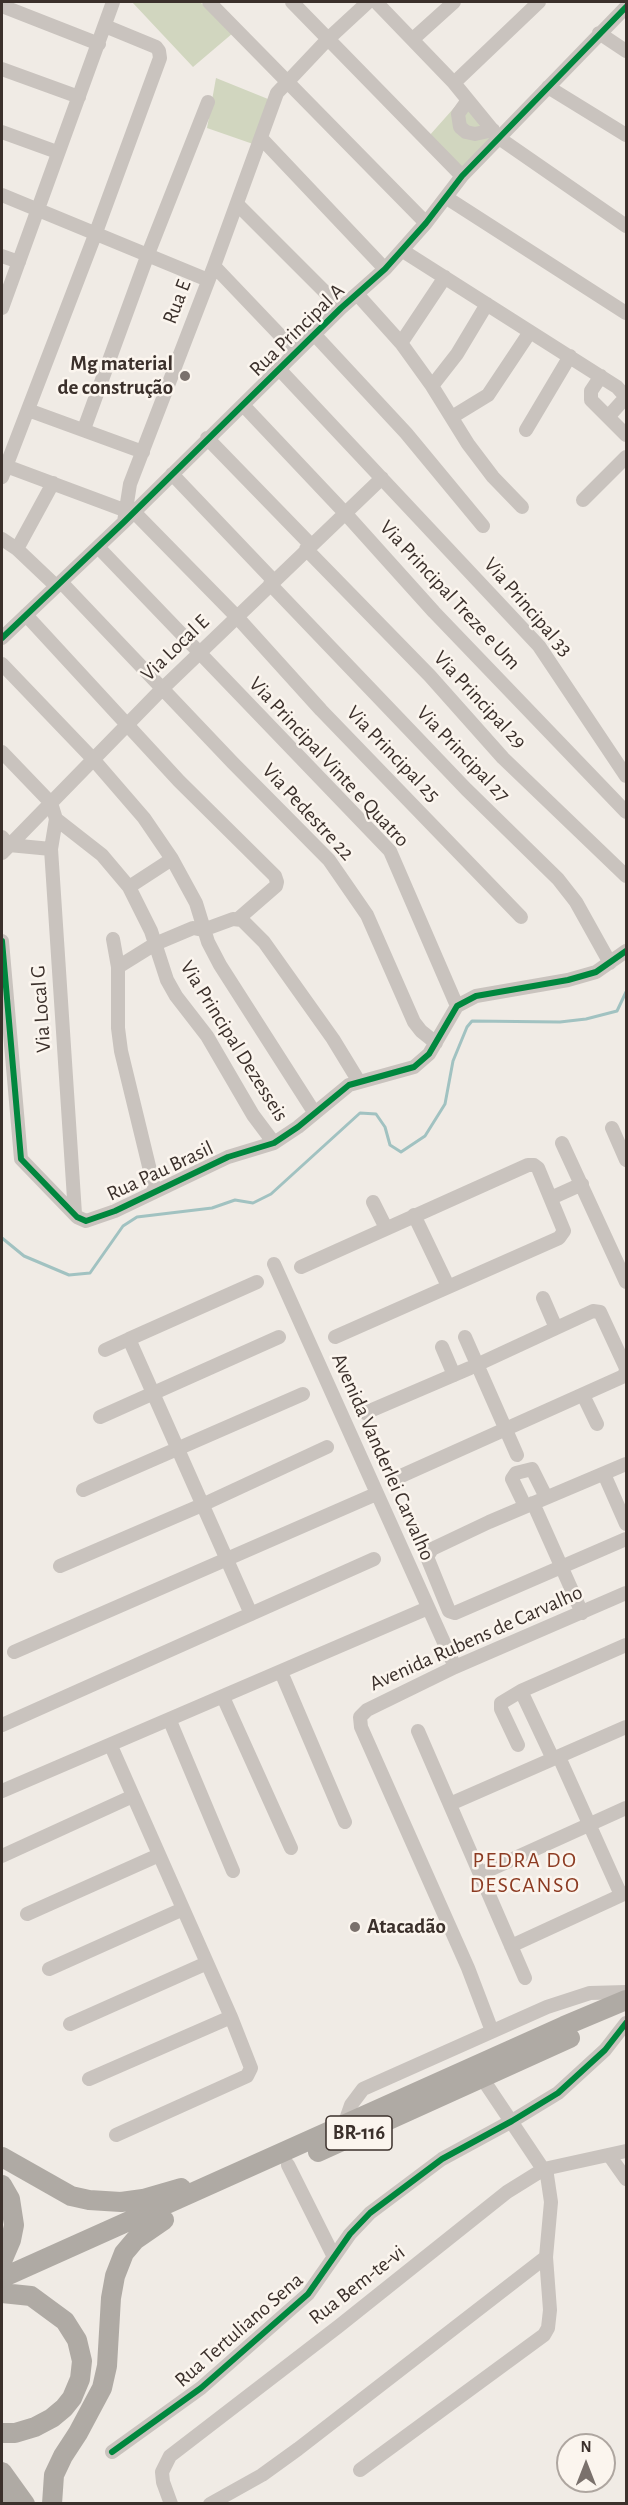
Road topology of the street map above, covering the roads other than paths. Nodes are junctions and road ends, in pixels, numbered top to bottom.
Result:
1 (113, 2) edge
2 (208, 2) edge
3 (292, 2) edge
4 (369, 2) edge
5 (376, 2) edge
6 (454, 2) edge
7 (539, 2) edge
8 (2, 6) edge
9 (627, 7) edge
10 (105, 26) junction
11 (599, 33) junction
12 (327, 39) junction
13 (413, 39) junction
14 (99, 44) junction
15 (627, 51) edge
16 (2, 69) edge
17 (286, 81) junction
18 (454, 83) junction
19 (548, 87) junction
20 (79, 97) junction
21 (468, 100) junction
22 (208, 102) dead end
23 (2, 132) edge
24 (496, 134) junction
25 (627, 135) edge
26 (261, 138) junction
27 (57, 152) junction
28 (462, 176) junction
29 (2, 195) edge
30 (447, 198) junction
31 (237, 204) junction
32 (37, 209) junction
33 (426, 224) junction
34 (627, 226) edge
35 (95, 235) junction
36 (403, 251) junction
37 (148, 254) junction
38 (2, 256) edge
39 (19, 262) junction
40 (214, 266) junction
41 (386, 269) junction
42 (445, 277) junction
43 (208, 280) junction
44 (357, 294) junction
45 (487, 304) junction
46 (2, 308) edge
47 (341, 308) junction
48 (627, 313) edge
49 (530, 332) junction
50 (314, 334) junction
51 (400, 344) junction
52 (296, 352) junction
53 (570, 356) junction
54 (280, 370) junction
55 (602, 376) junction
56 (432, 386) junction
57 (243, 405) junction
58 (28, 410) junction
59 (452, 417) junction
60 (608, 417) junction
61 (84, 429) junction
62 (526, 430) dead end
63 (627, 435) edge
64 (207, 438) junction
65 (143, 452) junction
66 (627, 457) edge
67 (4, 471) edge
68 (172, 474) junction
69 (382, 478) junction
70 (53, 483) junction
71 (583, 500) dead end
72 (522, 507) dead end
73 (345, 513) junction
74 (128, 515) junction
75 (483, 526) dead end
76 (2, 538) edge
77 (308, 546) junction
78 (98, 547) junction
79 (17, 549) junction
80 (271, 582) junction
81 (59, 584) junction
82 (26, 615) junction
83 (237, 617) junction
84 (2, 638) edge
85 (200, 654) junction
86 (2, 664) edge
87 (162, 689) junction
88 (128, 724) junction
89 (2, 752) edge
90 (93, 759) junction
91 (627, 776) edge
92 (51, 803) junction
93 (627, 812) edge
94 (56, 819) junction
95 (4, 845) edge
96 (51, 849) junction
97 (172, 859) junction
98 (627, 876) edge
99 (129, 887) junction
100 (521, 917) dead end
101 (238, 919) junction
102 (203, 930) junction
103 (113, 939) dead end
104 (2, 941) edge
105 (155, 944) junction
106 (627, 951) edge
107 (610, 963) junction
108 (118, 967) junction
109 (457, 1006) junction
110 (436, 1043) junction
111 (358, 1080) junction
112 (314, 1112) junction
113 (612, 1128) dead end
114 (623, 1141) edge
115 (274, 1143) junction
116 (562, 1143) dead end
117 (627, 1160) edge
118 (582, 1184) junction
119 (154, 1191) junction
120 (551, 1198) junction
121 (373, 1202) dead end
122 (75, 1214) junction
123 (414, 1215) junction
124 (386, 1228) junction
125 (274, 1264) dead end
126 (301, 1267) dead end
127 (626, 1280) edge
128 (257, 1282) dead end
129 (448, 1286) junction
130 (543, 1298) dead end
131 (556, 1328) junction
132 (279, 1337) dead end
133 (335, 1337) dead end
134 (465, 1337) dead end
135 (129, 1339) junction
136 (621, 1341) edge
137 (442, 1347) dead end
138 (105, 1350) dead end
139 (477, 1365) junction
140 (627, 1369) edge
141 (454, 1375) junction
142 (151, 1393) junction
143 (303, 1394) dead end
144 (582, 1395) junction
145 (365, 1413) dead end
146 (100, 1417) dead end
147 (597, 1424) dead end
148 (505, 1429) junction
149 (327, 1447) dead end
150 (177, 1449) junction
151 (516, 1455) dead end
152 (627, 1464) edge
153 (604, 1474) junction
154 (392, 1480) dead end
155 (83, 1490) dead end
156 (375, 1494) junction
157 (535, 1502) junction
158 (202, 1505) junction
159 (627, 1524) edge
160 (627, 1539) edge
161 (374, 1558) dead end
162 (227, 1559) junction
163 (60, 1566) dead end
164 (562, 1568) junction
165 (627, 1593) edge
166 (428, 1608) junction
167 (582, 1613) junction
168 (251, 1614) junction
169 (627, 1645) edge
170 (14, 1652) dead end
171 (454, 1667) junction
172 (281, 1672) junction
173 (521, 1691) junction
174 (223, 1697) junction
175 (170, 1720) junction
176 (2, 1725) edge
177 (627, 1727) edge
178 (418, 1731) dead end
179 (518, 1745) dead end
180 (111, 1746) junction
181 (556, 1758) junction
182 (2, 1791) edge
183 (133, 1796) junction
184 (450, 1804) junction
185 (627, 1808) edge
186 (345, 1822) dead end
187 (588, 1825) junction
188 (291, 1848) dead end
189 (159, 1855) junction
190 (2, 1856) edge
191 (233, 1870) dead end
192 (480, 1874) junction
193 (624, 1894) edge
194 (183, 1909) junction
195 (27, 1914) dead end
196 (511, 1946) junction
197 (207, 1963) junction
198 (49, 1969) dead end
199 (525, 1978) dead end
200 (627, 1992) edge
201 (627, 2000) edge
202 (627, 2012) edge
203 (231, 2017) junction
204 (627, 2023) edge
205 (70, 2024) dead end
206 (492, 2031) junction
207 (482, 2078) junction
208 (89, 2079) dead end
209 (512, 2121) junction
210 (344, 2125) junction
211 (116, 2135) dead end
212 (627, 2151) edge
213 (609, 2155) junction
214 (2, 2157) edge
215 (288, 2165) junction
216 (253, 2167) junction
217 (544, 2169) junction
218 (627, 2179) edge
219 (2, 2185) edge
220 (164, 2220) junction
221 (87, 2242) junction
222 (334, 2257) junction
223 (546, 2257) junction
224 (2, 2261) edge
225 (2, 2278) edge
226 (2, 2293) edge
227 (2, 2433) edge
228 (112, 2452) dead end
229 (360, 2470) dead end
230 (2, 2472) edge
231 (2, 2495) edge
232 (8, 2504) edge
233 (25, 2504) edge
234 (52, 2504) edge
235 (171, 2504) edge
236 (210, 2504) edge

1 - 10 street
2 - 17 street
3 - 12 street
4 - 12 street, Rua E
5 - 13 street
6 - 13 street
7 - 18 street
8 - 14 street
9 - 11 street, Rua Principal A
10 - 14 street
10 - 35 street
11 - 15 street
11 - 19 street, Rua Principal A
12 - 17 street, Rua E
12 - 28 street
13 - 18 street
14 - 20 street
16 - 20 street
17 - 26 street, Rua E
17 - 33 street
18 - 21 street
19 - 24 street, Rua Principal A
19 - 25 street
20 - 27 street
21 - 24 street
21 - 24 street
22 - 37 street
23 - 27 street
24 - 28 street, Rua Principal A
24 - 34 street
26 - 31 street, Rua E
26 - 41 street
27 - 32 street
28 - 30 street, Rua Principal A
29 - 32 street
30 - 33 street, Rua Principal A
30 - 48 street
31 - 40 street, Rua E
31 - 47 street
32 - 35 street
32 - 39 street
33 - 36 street, Rua Principal A
35 - 37 street
35 - 58 street
36 - 41 street, Rua Principal A
36 - 42 street
37 - 43 street
37 - 61 street
38 - 39 street
39 - 46 street
40 - 43 street, Rua E
40 - 52 street
41 - 44 street, Rua Principal A
42 - 45 street
42 - 51 street
43 - 65 street, Rua E
44 - 47 street, Rua Principal A
44 - 51 street
45 - 49 street
45 - 56 street
47 - 50 street, Rua Principal A
49 - 53 street
49 - 59 street
50 - 52 street, Rua Principal A
50 - 75 street
51 - 56 street
52 - 54 street, Rua Principal A
53 - 55 street
53 - 62 street
54 - 57 street, Rua Principal A
54 - 69 street, Via Principal 33
55 - 60 street
55 - 60 street
56 - 59 street
57 - 64 street, Rua Principal A
57 - 73 street, Via Principal Treze e Um
58 - 61 street
58 - 67 street
59 - 72 street
60 - 63 street
61 - 65 street
64 - 68 street, Rua Principal A
64 - 77 street, Via Principal 29
65 - 74 street, Rua E
66 - 71 street
67 - 70 street
68 - 74 street, Rua Principal A
68 - 80 street, Via Principal 27
69 - 73 street, Via Local E
69 - 91 street, Via Principal 33
70 - 74 street
70 - 79 street
73 - 77 street, Via Local E
73 - 93 street, Via Principal Treze e Um
74 - 78 street, Rua Principal A
74 - 83 street, Via Principal 25
76 - 79 street, Via Pedestre 22
77 - 80 street, Via Local E
77 - 98 street, Via Principal 29
78 - 81 street, Rua Principal A
78 - 85 street, Via Principal Vinte e Quatro
79 - 81 street, Via Pedestre 22
80 - 83 street, Via Local E
80 - 107 street, Via Principal 27
81 - 82 street, Rua Principal A
81 - 87 street, Via Pedestre 22
82 - 84 street, Rua Principal A
82 - 88 street
83 - 85 street, Via Local E
83 - 100 street, Via Principal 25
85 - 87 street, Via Local E
85 - 109 street, Via Principal Vinte e Quatro
86 - 90 street
87 - 88 street, Via Local E
87 - 110 street, Via Pedestre 22
88 - 90 street, Via Local E
88 - 101 street
89 - 92 street
90 - 92 street, Via Local E
90 - 97 street
92 - 94 street, Via Local G
92 - 95 street, Via Local E
94 - 96 street, Via Local G
94 - 99 street, Via Principal Dezesseis
95 - 96 street
96 - 122 street, Via Local G
97 - 99 street
97 - 102 street
99 - 105 street, Via Principal Dezesseis
101 - 102 street
101 - 111 street
102 - 105 street
102 - 112 street
103 - 108 street
104 - 122 street
105 - 108 street
105 - 115 street, Via Principal Dezesseis
106 - 107 street
107 - 109 street
108 - 119 street
109 - 110 street, Rua Pau Brasil
110 - 111 street, Rua Pau Brasil
111 - 112 street, Rua Pau Brasil
112 - 115 street, Rua Pau Brasil
113 - 114 street
114 - 117 street
115 - 119 street, Rua Pau Brasil
116 - 118 street
118 - 120 street
118 - 127 street
119 - 122 street, Rua Pau Brasil
120 - 123 street
120 - 129 street
121 - 124 street
123 - 124 street
123 - 129 street
124 - 126 street
125 - 156 street, Avenida Vanderlei Carvalho
128 - 135 street
129 - 133 street
130 - 131 street
131 - 136 street
131 - 139 street
132 - 142 street
134 - 139 street
135 - 138 street
135 - 142 street
136 - 140 street
137 - 141 street
139 - 141 street
139 - 148 street
140 - 144 street
141 - 145 street
142 - 146 street
142 - 150 street
143 - 150 street
144 - 147 street
144 - 148 street
148 - 151 street
148 - 154 street
149 - 158 street
150 - 155 street
150 - 158 street
152 - 153 street
153 - 157 street
153 - 159 street
156 - 162 street
156 - 166 street, Avenida Vanderlei Carvalho
157 - 164 street
157 - 164 street
158 - 162 street
158 - 163 street
160 - 164 street
161 - 168 street
162 - 168 street
162 - 170 street
164 - 167 street
165 - 167 street, Avenida Rubens de Carvalho
166 - 171 street, Avenida Vanderlei Carvalho
166 - 172 street
167 - 171 street, Avenida Rubens de Carvalho
168 - 176 street
169 - 173 street
171 - 206 street, Avenida Rubens de Carvalho
172 - 174 street
172 - 186 street
173 - 179 street
173 - 181 street
174 - 175 street
174 - 188 street
175 - 180 street
175 - 191 street
177 - 181 street
178 - 184 street
180 - 182 street
180 - 183 street
181 - 184 street
181 - 187 street
183 - 189 street
183 - 190 street
184 - 192 street
185 - 187 street
187 - 192 street
187 - 193 street
189 - 194 street
189 - 195 street
192 - 196 street
193 - 196 street
194 - 197 street
194 - 198 street
196 - 199 street
197 - 203 street
197 - 205 street
200 - 206 street
201 - 210 highway
202 - 207 highway, BR-116
203 - 208 street
203 - 211 street
204 - 209 street, Rua Tertuliano Sena
206 - 210 street
207 - 209 street
207 - 215 highway, BR-116
209 - 217 street
209 - 222 street, Rua Tertuliano Sena
210 - 216 highway
212 - 213 street, Rua Bem-te-vi
213 - 217 street, Rua Bem-te-vi
213 - 218 street
214 - 216 highway
215 - 220 highway, BR-116
215 - 222 street
216 - 221 highway
217 - 223 street
217 - 235 street, Rua Bem-te-vi
219 - 224 highway
220 - 221 highway, BR-116
220 - 234 highway
221 - 225 highway, BR-116
222 - 228 street, Rua Tertuliano Sena
223 - 229 street
223 - 236 street
226 - 227 highway
230 - 233 highway
231 - 232 highway

